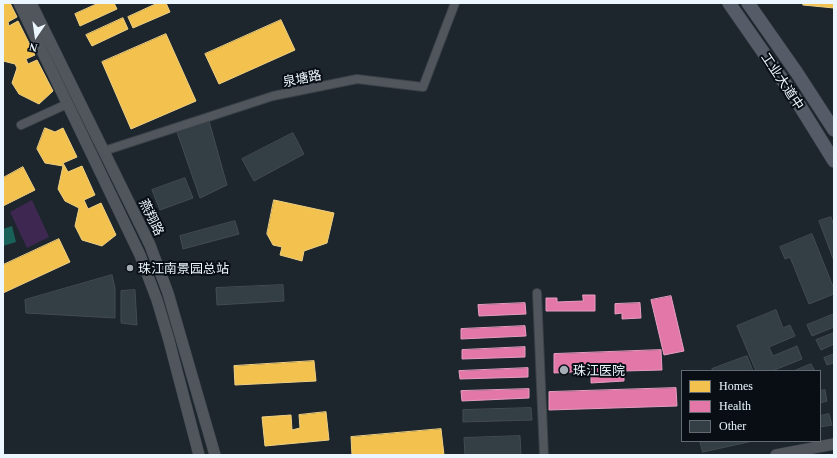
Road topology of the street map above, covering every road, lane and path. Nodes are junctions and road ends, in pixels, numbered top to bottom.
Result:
1 (19, 3) edge
2 (31, 3) edge
3 (455, 3) edge
4 (729, 3) edge
5 (748, 3) edge
6 (68, 104) junction
7 (21, 125) dead end
8 (834, 130) edge
9 (104, 151) junction
10 (834, 161) edge
11 (537, 293) dead end
12 (834, 444) edge
13 (834, 449) edge
14 (199, 454) edge
15 (215, 455) edge
16 (544, 455) edge
17 (776, 455) edge
18 (805, 455) edge

1 - 6 main road, 燕翔路
2 - 9 main road, 燕翔路
3 - 9 street, 泉塘路
4 - 10 main road, 工业大道中
5 - 8 main road
6 - 7 street
6 - 14 main road, 燕翔路
9 - 15 main road, 燕翔路
11 - 16 street
12 - 17 main road
13 - 18 main road

